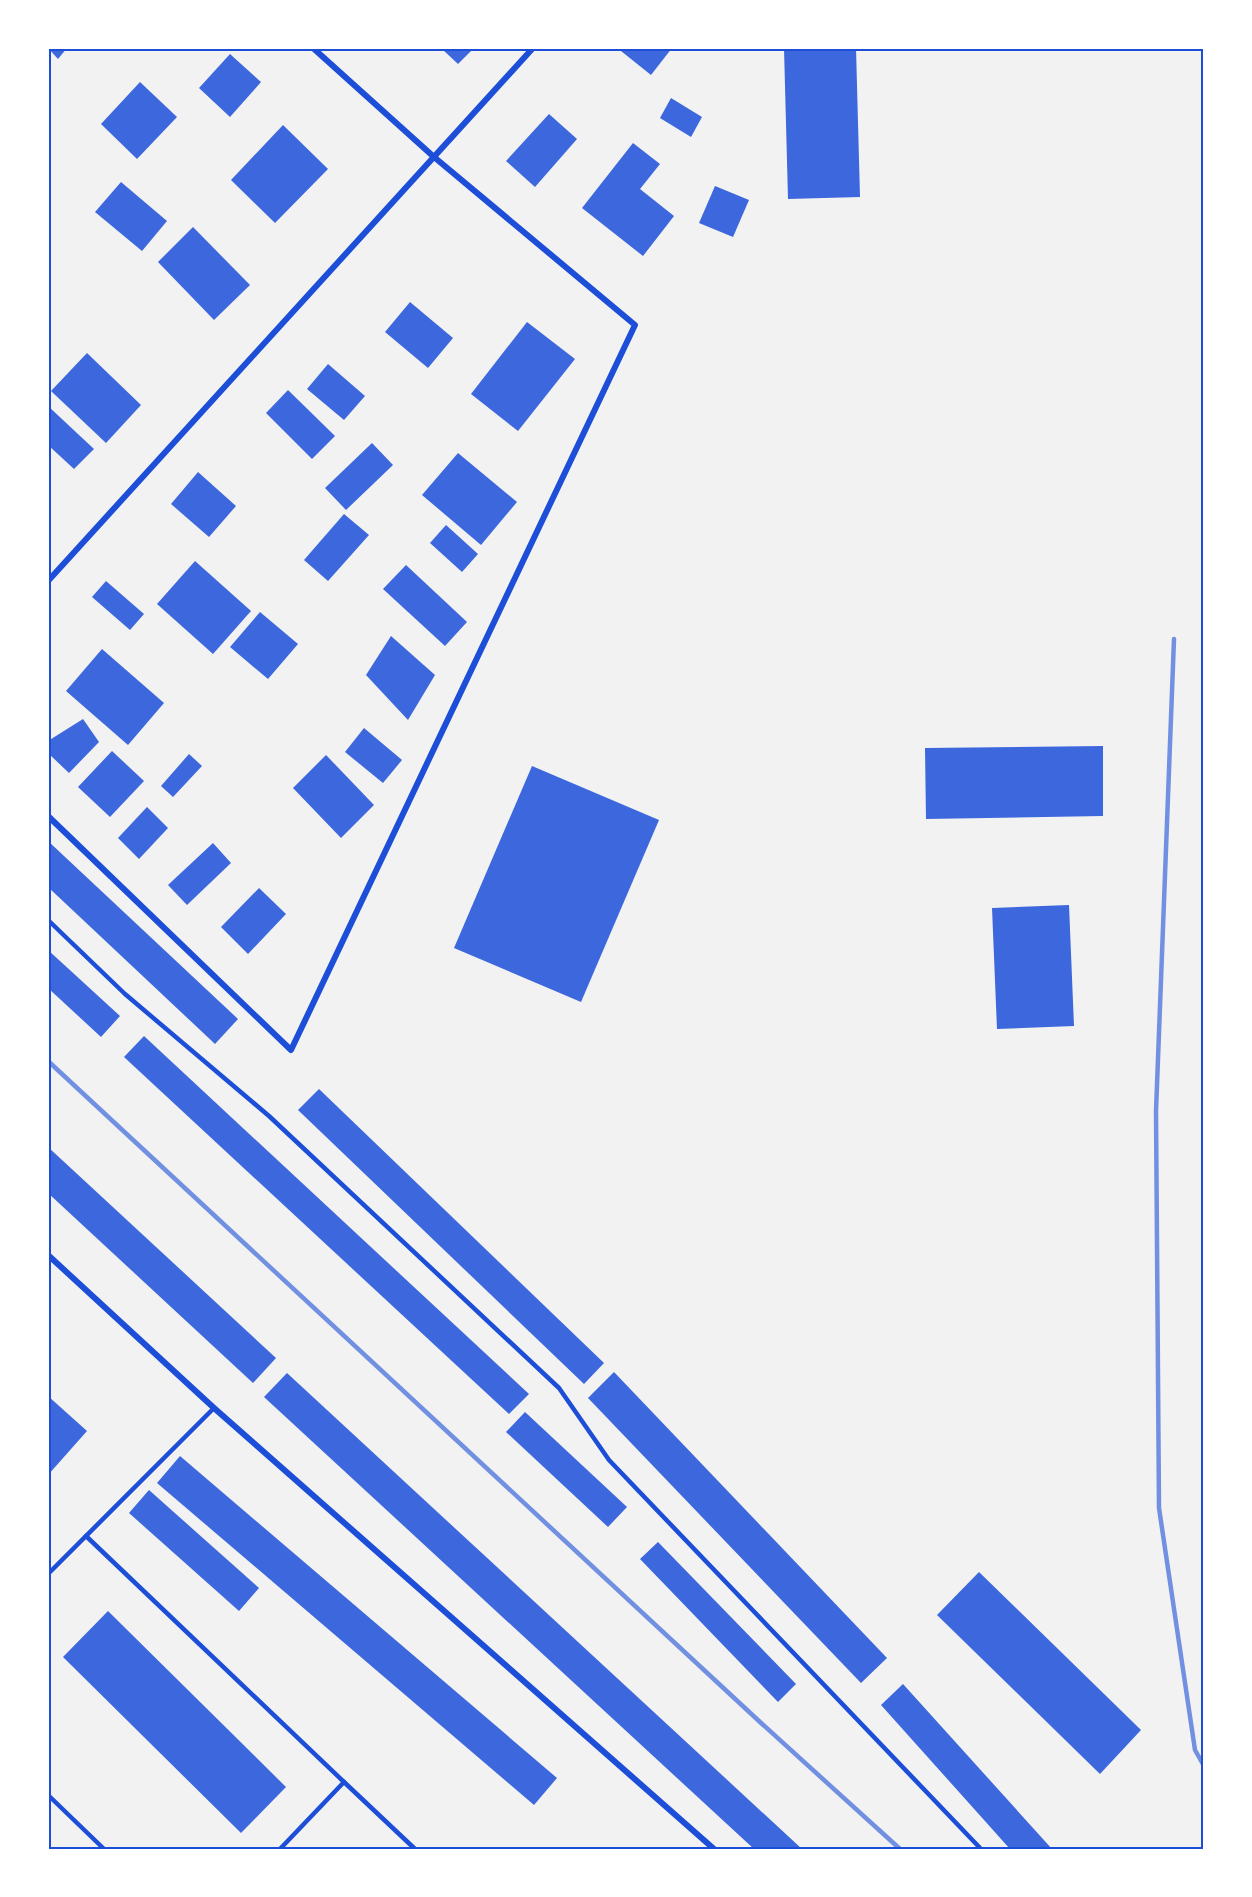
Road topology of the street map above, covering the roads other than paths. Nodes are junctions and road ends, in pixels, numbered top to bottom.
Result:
1 (313, 48) edge
2 (533, 48) edge
3 (434, 157) junction
4 (48, 581) edge
5 (48, 816) edge
6 (48, 920) edge
7 (48, 1255) edge
8 (214, 1408) junction
9 (86, 1536) junction
10 (48, 1574) edge
11 (344, 1782) junction
12 (48, 1795) edge
13 (104, 1849) edge
14 (280, 1849) edge
15 (415, 1849) edge
16 (714, 1849) edge
17 (981, 1849) edge

1 - 3 street
2 - 3 street
3 - 4 street
3 - 5 street
6 - 17 lane
7 - 8 street
8 - 9 lane
8 - 16 street
9 - 10 lane
9 - 11 lane
11 - 14 lane
11 - 15 lane
12 - 13 lane

